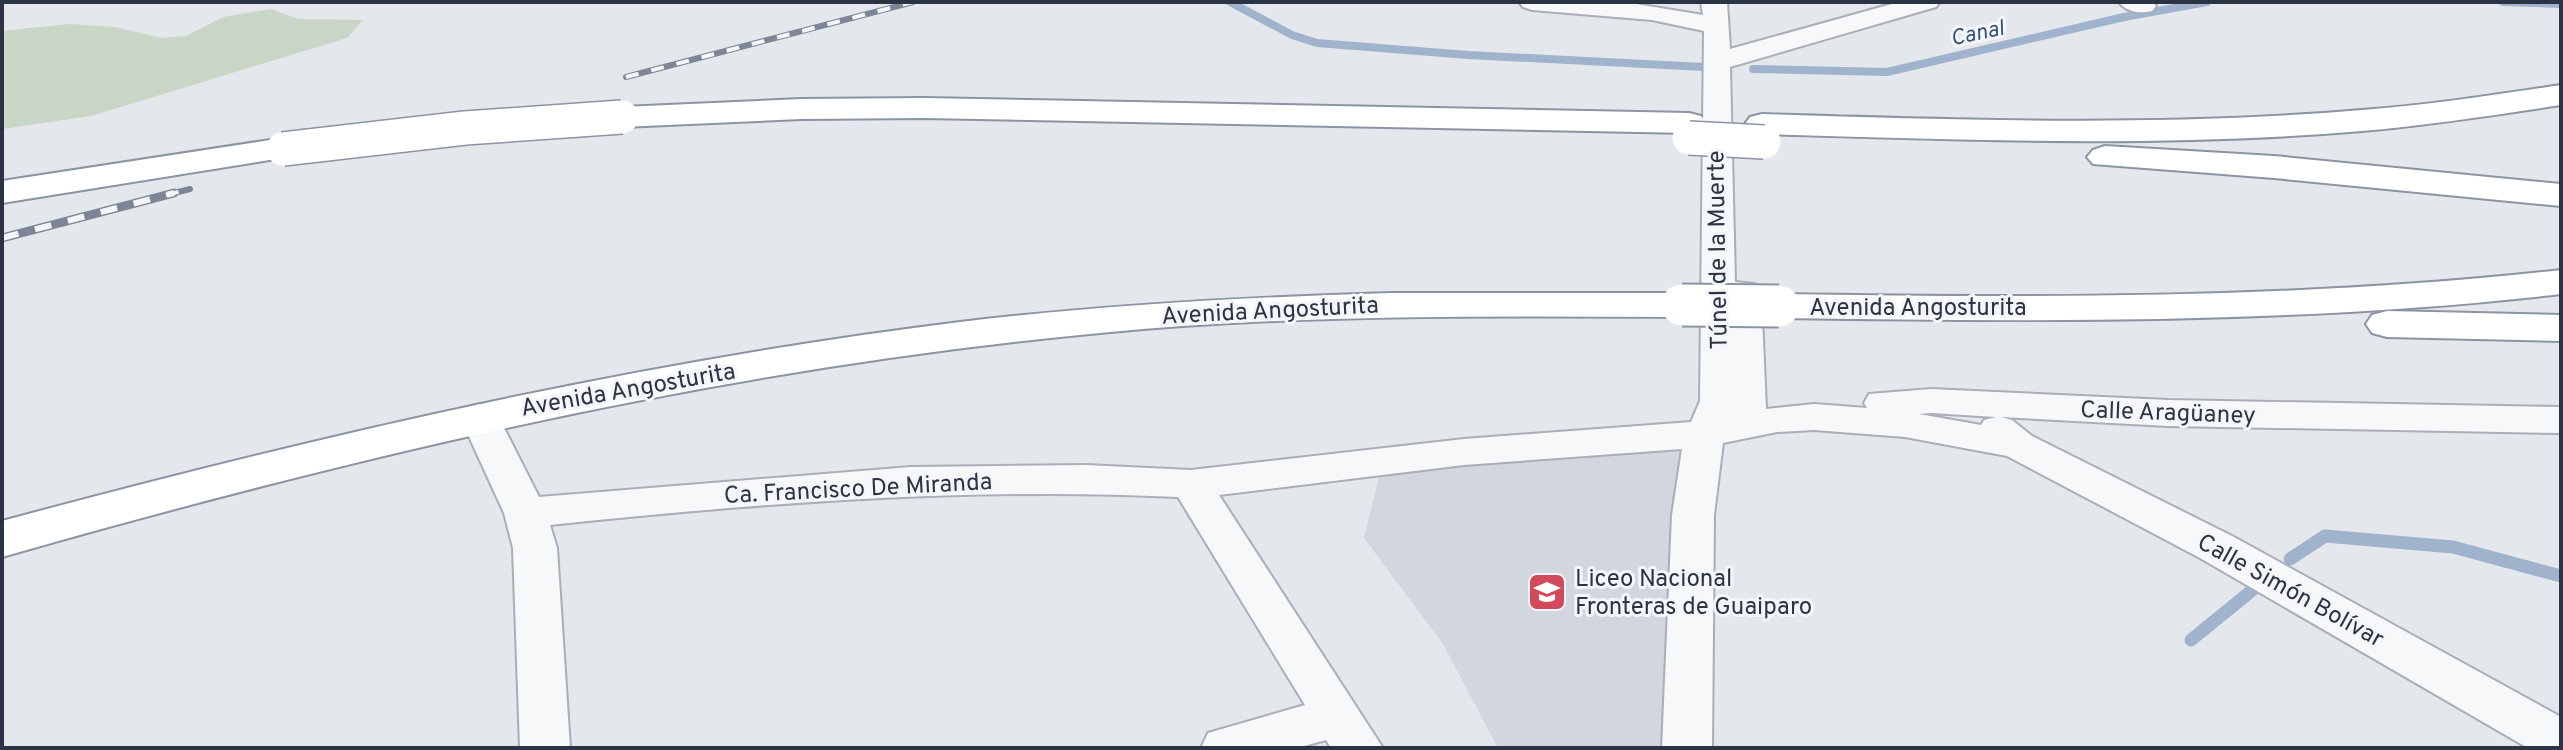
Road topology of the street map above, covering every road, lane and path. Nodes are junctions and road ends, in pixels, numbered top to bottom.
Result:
1 (1532, 2) edge
2 (1927, 2) edge
3 (1851, 13) edge
4 (1720, 37) edge
5 (2561, 95) edge
6 (1763, 133) junction
7 (2, 192) edge
8 (2561, 195) edge
9 (2561, 282) edge
10 (1828, 307) junction
11 (2561, 328) edge
12 (1974, 404) junction
13 (480, 417) junction
14 (2561, 420) edge
15 (1762, 422) junction
16 (1704, 434) junction
17 (2018, 445) junction
18 (1191, 484) junction
19 (525, 513) junction
20 (2, 539) edge
21 (1348, 732) edge
22 (2561, 742) edge
23 (545, 748) edge
24 (1226, 748) edge
25 (1687, 748) edge

1 - 4 street
2 - 3 street
3 - 4 street
4 - 15 street, Túnel de la Muerte
4 - 16 street, Túnel de la Muerte
5 - 6 highway
6 - 7 highway, bridge
6 - 8 highway
9 - 10 highway, Avenida Angosturita
10 - 11 highway
10 - 13 highway, Avenida Angosturita, bridge
12 - 14 street, Calle Aragüaney
12 - 15 street, Calle Aragüaney
12 - 17 street
13 - 19 street
13 - 20 highway, Avenida Angosturita
15 - 16 street, Ca. Francisco De Miranda
15 - 17 street
16 - 18 street, Ca. Francisco De Miranda
16 - 25 street, Túnel de la Muerte
17 - 22 street, Calle Simón Bolívar
18 - 19 street, Ca. Francisco De Miranda
18 - 21 street
19 - 23 street
21 - 24 street

